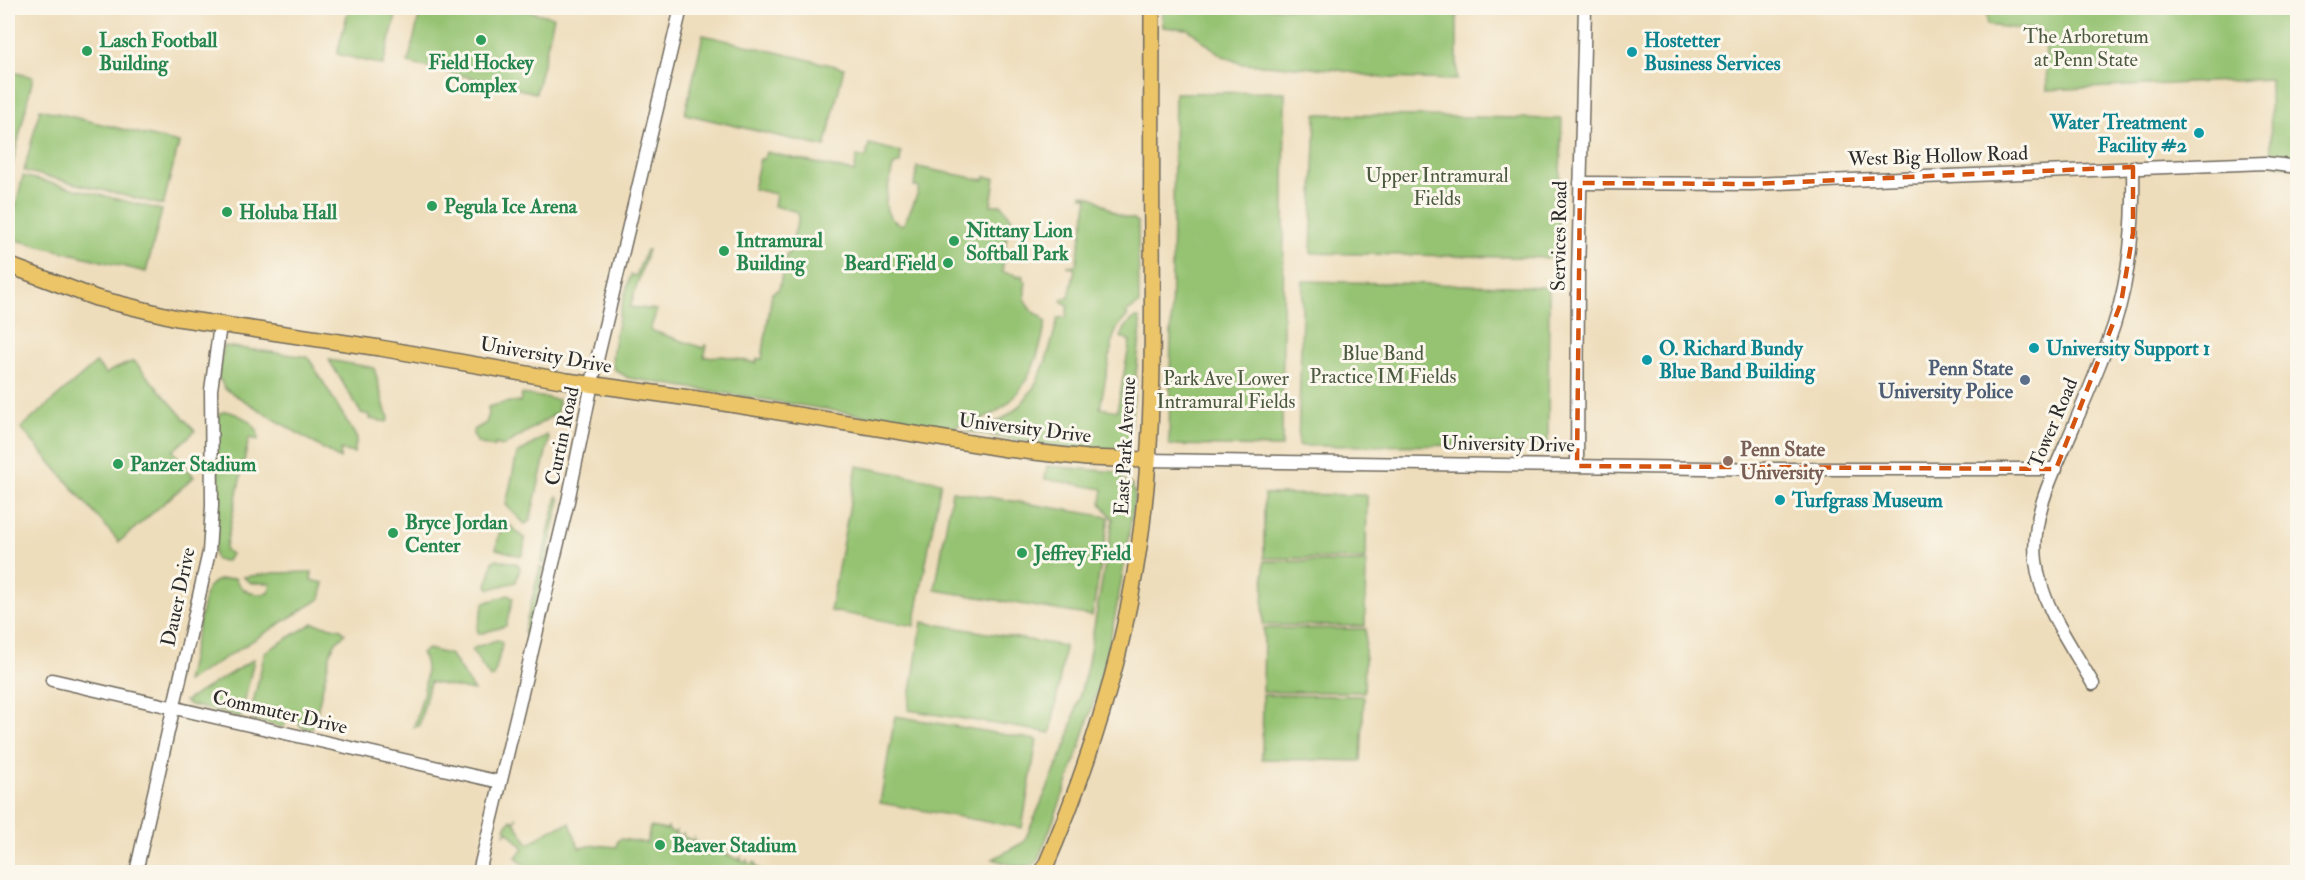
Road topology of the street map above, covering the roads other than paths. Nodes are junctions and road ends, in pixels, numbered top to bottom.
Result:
1 (681, 8) edge
2 (1152, 8) edge
3 (1585, 8) edge
4 (2133, 167) junction
5 (2298, 167) edge
6 (1580, 183) junction
7 (8, 265) edge
8 (220, 325) junction
9 (592, 385) junction
10 (1147, 460) junction
11 (1577, 466) junction
12 (2056, 469) junction
13 (52, 680) dead end
14 (2093, 684) dead end
15 (174, 708) junction
16 (500, 782) junction
17 (136, 873) edge
18 (479, 873) edge
19 (1043, 873) edge

1 - 9 street, Curtin Road
2 - 10 main road, East Park Avenue
3 - 6 street, Services Road
4 - 5 street, West Big Hollow Road
4 - 6 street, West Big Hollow Road
4 - 12 street, Tower Road
6 - 11 street, Services Road
7 - 8 main road, University Drive
8 - 9 main road, University Drive
8 - 15 street, Dauer Drive
9 - 10 main road, University Drive
9 - 16 street, Curtin Road
10 - 11 street, University Drive
10 - 19 main road, East Park Avenue
11 - 12 street, University Drive
12 - 14 street, Tower Road
13 - 15 street, Commuter Drive
15 - 16 street, Commuter Drive
15 - 17 street, Dauer Drive
16 - 18 street, Curtin Road

